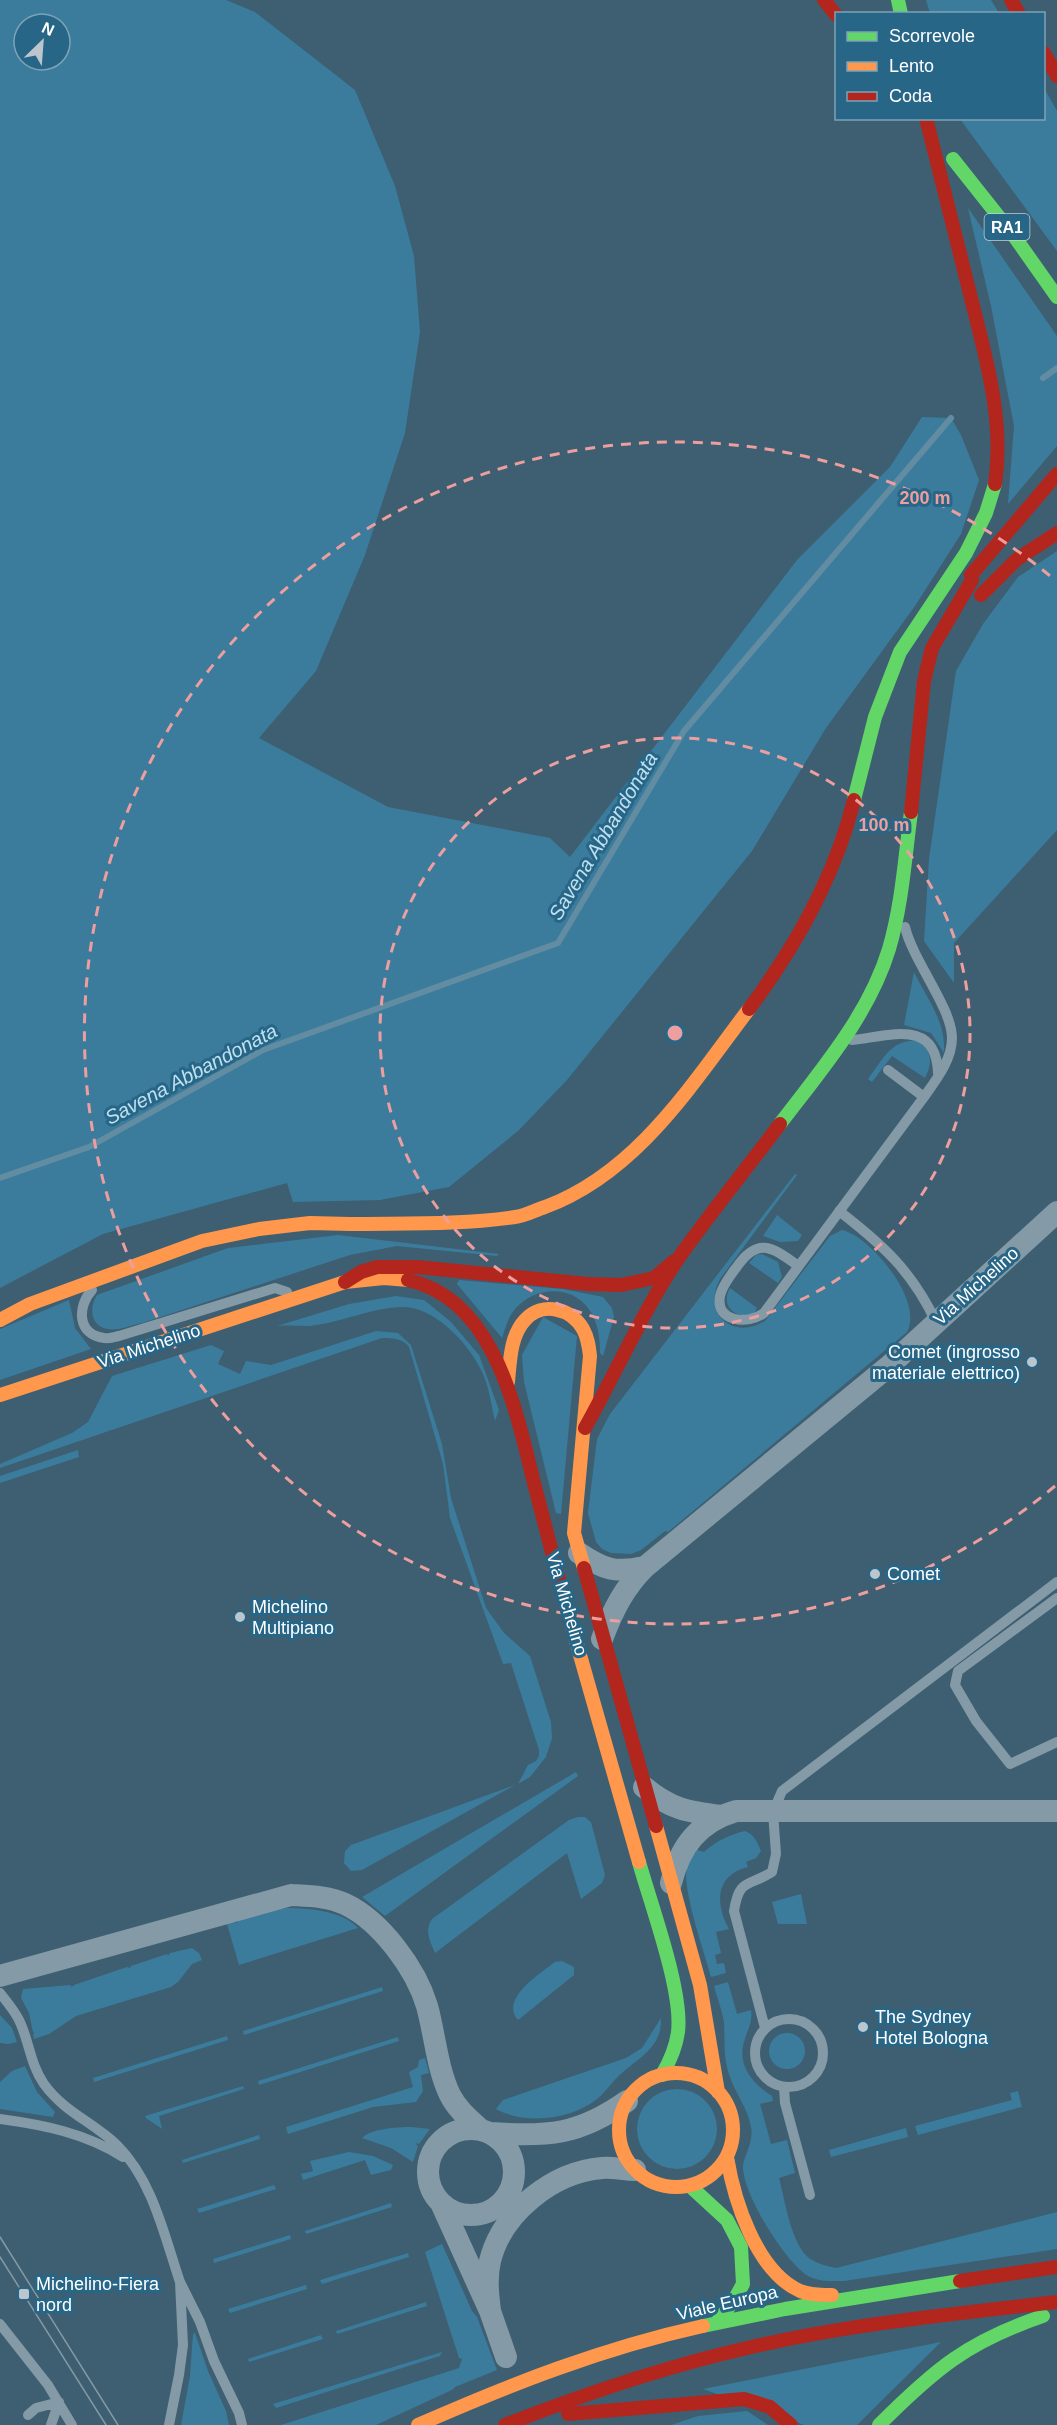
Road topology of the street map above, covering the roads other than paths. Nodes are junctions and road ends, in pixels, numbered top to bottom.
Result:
1 (824, 0) edge
2 (835, 13) edge
3 (1045, 55) edge
4 (1057, 76) edge
5 (927, 120) edge
6 (953, 159) dead end
7 (1057, 297) edge
8 (1057, 474) edge
9 (1057, 533) edge
10 (984, 560) junction
11 (880, 701) junction
12 (921, 720) junction
13 (899, 902) junction
14 (843, 1041) junction
15 (888, 1071) dead end
16 (938, 1077) junction
17 (924, 1097) junction
18 (839, 1211) junction
19 (1057, 1212) edge
20 (680, 1256) junction
21 (797, 1265) junction
22 (110, 1274) junction
23 (345, 1282) junction
24 (299, 1297) junction
25 (0, 1320) edge
26 (936, 1322) junction
27 (508, 1382) junction
28 (0, 1395) edge
29 (585, 1428) junction
30 (579, 1553) junction
31 (645, 1567) junction
32 (1057, 1582) edge
33 (1057, 1598) edge
34 (602, 1640) junction
35 (1057, 1742) edge
36 (644, 1787) junction
37 (1057, 1811) edge
38 (773, 1812) junction
39 (721, 1816) junction
40 (671, 1883) junction
41 (0, 1976) edge
42 (0, 1994) edge
43 (765, 2028) junction
44 (662, 2075) junction
45 (784, 2087) junction
46 (718, 2091) junction
47 (451, 2097) junction
48 (627, 2101) junction
49 (0, 2119) edge
50 (485, 2131) junction
51 (441, 2140) junction
52 (727, 2157) junction
53 (135, 2166) junction
54 (635, 2170) junction
55 (554, 2181) junction
56 (690, 2186) junction
57 (810, 2195) dead end
58 (504, 2200) junction
59 (441, 2203) junction
60 (1057, 2267) edge
61 (180, 2282) junction
62 (1057, 2302) edge
63 (1057, 2311) edge
64 (490, 2312) junction
65 (717, 2322) junction
66 (0, 2324) edge
67 (507, 2357) dead end
68 (59, 2402) junction
69 (619, 2408) junction
70 (28, 2415) dead end
71 (51, 2425) edge
72 (72, 2425) edge
73 (169, 2425) edge
74 (242, 2425) edge
75 (417, 2425) edge
76 (505, 2425) edge
77 (514, 2425) edge
78 (581, 2425) edge
79 (791, 2425) edge
80 (879, 2425) edge

1 - 2 main road
3 - 4 main road
5 - 11 main road
6 - 7 main road, RA1
8 - 10 main road
9 - 12 main road
10 - 11 main road
10 - 12 main road
11 - 22 main road, Via Michelino
12 - 13 main road
13 - 14 main road
13 - 16 lane
14 - 16 lane
14 - 20 main road
15 - 17 lane
16 - 17 lane
17 - 18 lane
18 - 21 lane
18 - 26 lane
19 - 26 street, Via Michelino
20 - 23 main road
20 - 29 main road
21 - 21 lane
22 - 24 lane, Via Michelino
22 - 25 main road, Via Michelino
23 - 24 main road, Via Michelino
23 - 27 main road, Via Michelino
24 - 28 main road, Via Michelino
26 - 31 street, Via Michelino
27 - 29 main road, Via Michelino
27 - 44 main road, Via Michelino
29 - 30 main road, Via Michelino
30 - 31 street, Via Michelino
30 - 34 main road, Via Michelino
31 - 34 street, Via Michelino
32 - 38 lane
33 - 35 lane
34 - 36 main road, Via Michelino
36 - 39 street
36 - 40 main road, Via Michelino
37 - 38 street
38 - 39 street
38 - 43 lane
39 - 40 street
40 - 46 main road, Via Michelino
41 - 47 street
42 - 53 lane
43 - 45 lane
43 - 45 lane
44 - 46 main road
44 - 48 main road
45 - 57 lane
46 - 52 main road
47 - 50 street
47 - 51 street
48 - 50 street
48 - 54 main road
49 - 53 lane
50 - 51 street
50 - 58 street
51 - 59 street
52 - 56 main road
52 - 60 main road
53 - 61 lane
54 - 55 street
54 - 56 main road
55 - 58 street
55 - 64 street
56 - 65 main road
58 - 59 street
59 - 64 street
60 - 65 main road, Viale Europa
61 - 73 lane
61 - 74 lane
62 - 76 main road
63 - 80 main road
64 - 67 street
65 - 75 main road, Viale Europa
66 - 68 lane
68 - 70 lane
68 - 71 lane
68 - 72 lane
69 - 77 main road
69 - 78 lane
69 - 79 main road

